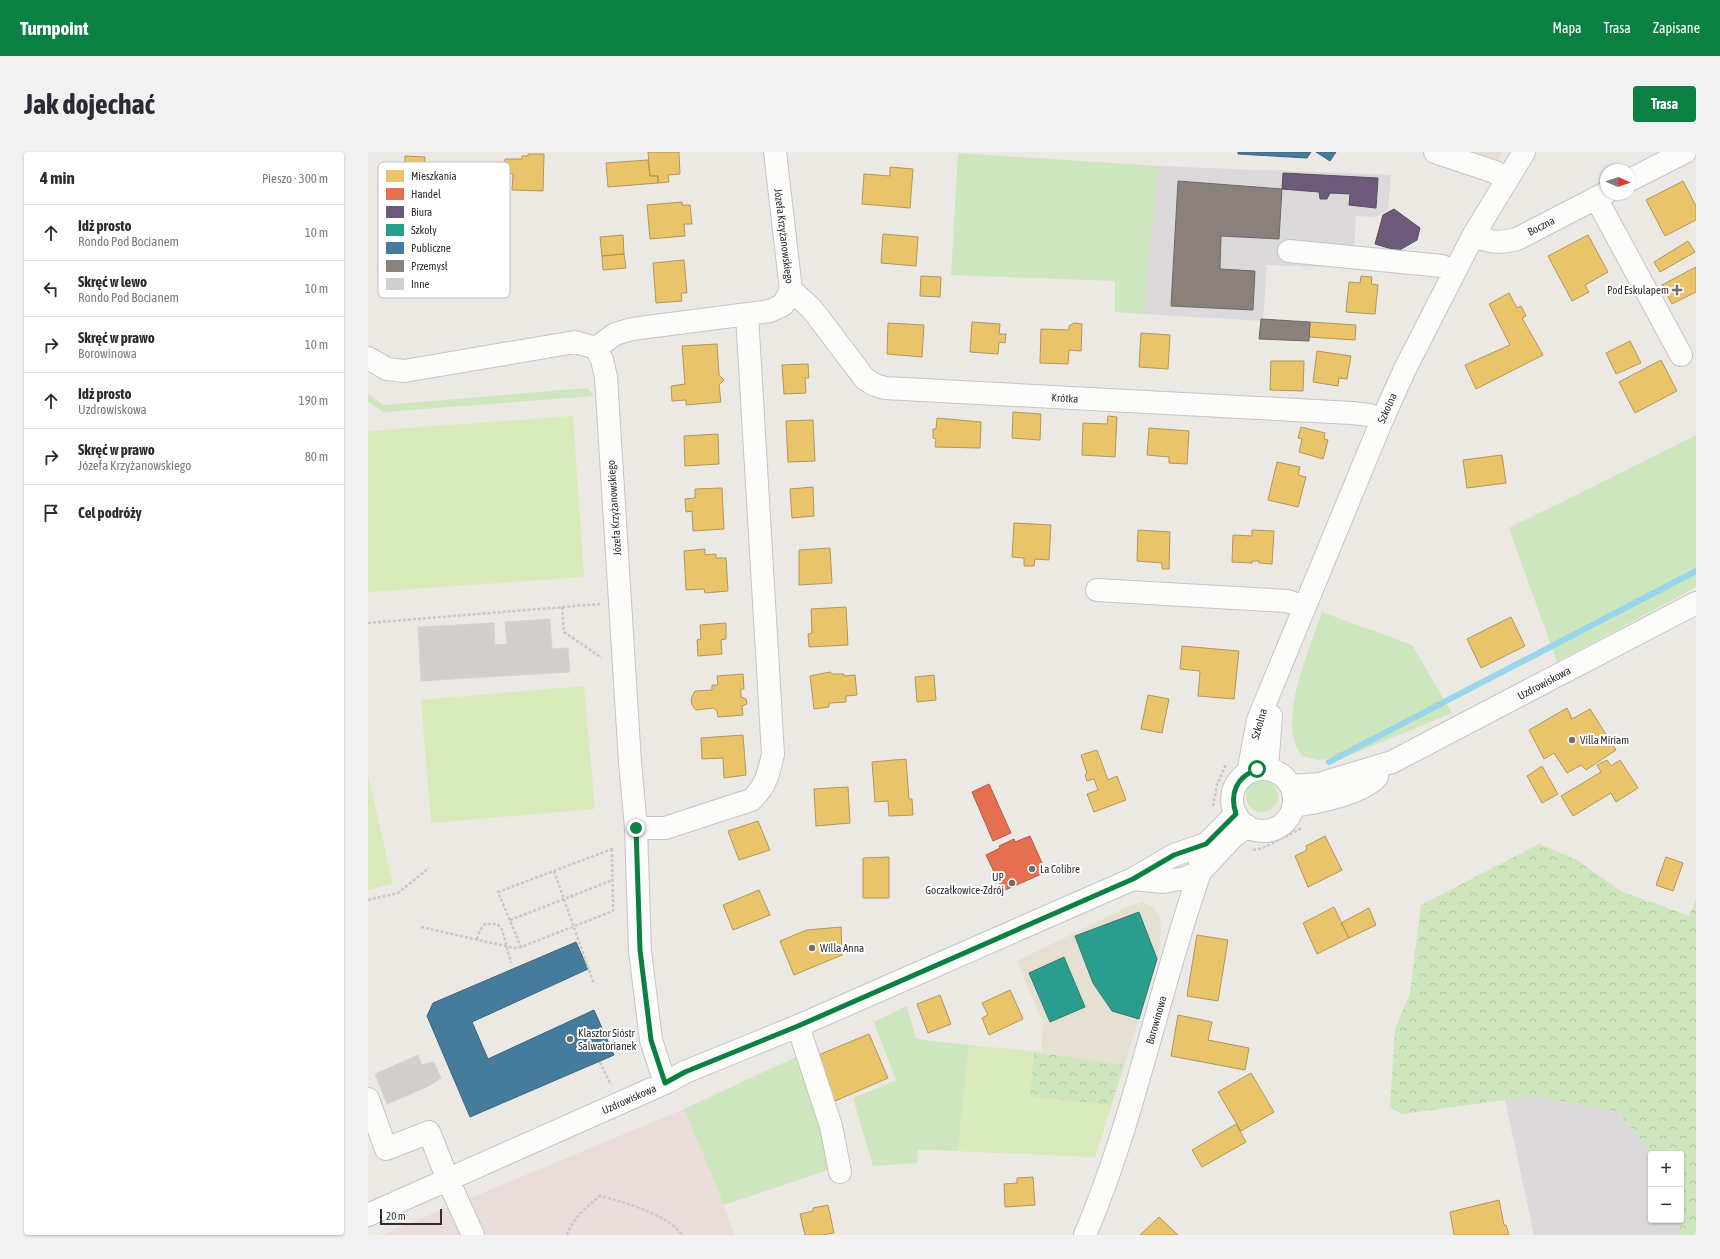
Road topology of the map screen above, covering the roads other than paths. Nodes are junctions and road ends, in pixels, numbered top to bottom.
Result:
1 (775, 152) edge
2 (1435, 152) edge
3 (1524, 152) edge
4 (1685, 152) edge
5 (1636, 177) edge
6 (1506, 181) junction
7 (1600, 196) edge
8 (1604, 200) edge
9 (1473, 236) junction
10 (1289, 251) dead end
11 (1454, 272) junction
12 (791, 290) junction
13 (747, 315) junction
14 (596, 348) junction
15 (1681, 355) dead end
16 (368, 358) edge
17 (1382, 420) junction
18 (1097, 590) dead end
19 (1696, 603) edge
20 (1305, 608) junction
21 (1258, 771) junction
22 (1292, 796) junction
23 (1242, 820) junction
24 (636, 828) junction
25 (1206, 844) junction
26 (1200, 872) junction
27 (1133, 879) junction
28 (1164, 882) junction
29 (1187, 912) junction
30 (798, 1026) junction
31 (665, 1083) junction
32 (368, 1099) edge
33 (840, 1172) dead end
34 (448, 1180) junction
35 (370, 1209) edge
36 (473, 1235) edge
37 (1085, 1235) edge

1 - 12 street, Józefa Krzyżanowskiego
2 - 6 street
3 - 6 street, Szkolna
4 - 5 street
6 - 9 street, Szkolna
7 - 9 street, Boczna
8 - 15 street
9 - 11 street, Szkolna
10 - 11 street
11 - 17 street, Szkolna
12 - 13 street, Józefa Krzyżanowskiego
12 - 17 street, Krótka
13 - 14 street, Józefa Krzyżanowskiego
13 - 24 street
14 - 16 street
14 - 24 street, Józefa Krzyżanowskiego
17 - 20 street, Szkolna
18 - 20 street
19 - 22 street, Uzdrowiskowa
20 - 21 street, Szkolna
21 - 22 street
21 - 23 street
22 - 23 street
23 - 25 street, Borowinowa
23 - 26 street
24 - 31 street, Józefa Krzyżanowskiego
25 - 26 street, Borowinowa
25 - 27 street, Uzdrowiskowa
26 - 28 street, Uzdrowiskowa
26 - 29 street, Borowinowa
27 - 28 street, Uzdrowiskowa
27 - 30 street, Uzdrowiskowa
28 - 29 street
29 - 37 street, Borowinowa
30 - 31 street, Uzdrowiskowa
30 - 33 street
31 - 34 street, Uzdrowiskowa
32 - 34 street
34 - 35 street, Uzdrowiskowa
34 - 36 street

